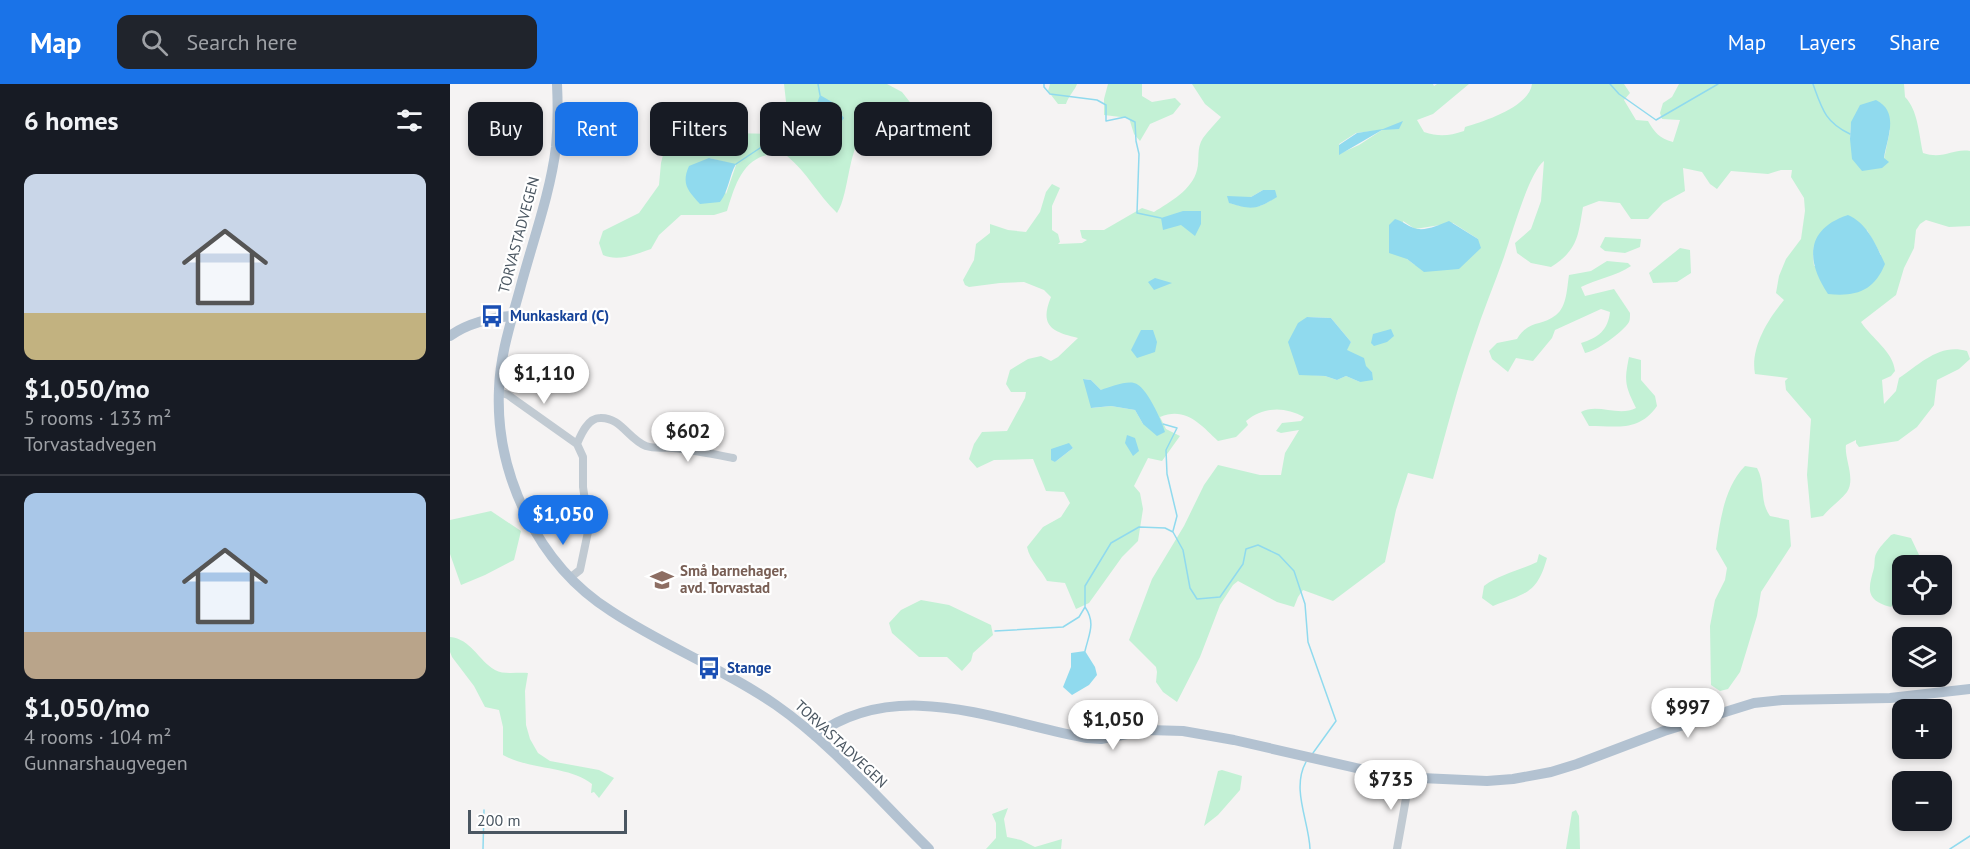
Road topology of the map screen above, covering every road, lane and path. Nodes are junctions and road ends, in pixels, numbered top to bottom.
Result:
1 (557, 84) edge
2 (512, 316) junction
3 (450, 336) edge
4 (499, 392) junction
5 (577, 444) junction
6 (733, 458) dead end
7 (571, 577) junction
8 (1970, 689) edge
9 (815, 736) junction
10 (1410, 776) junction
11 (923, 847) edge
12 (1397, 849) edge

1 - 2 main road, TORVASTADVEGEN
2 - 3 main road
2 - 4 main road, TORVASTADVEGEN
4 - 5 street
4 - 7 main road, TORVASTADVEGEN
5 - 6 street
5 - 7 street
7 - 9 main road, TORVASTADVEGEN
8 - 10 main road
9 - 10 main road
9 - 11 main road, TORVASTADVEGEN
10 - 12 street

